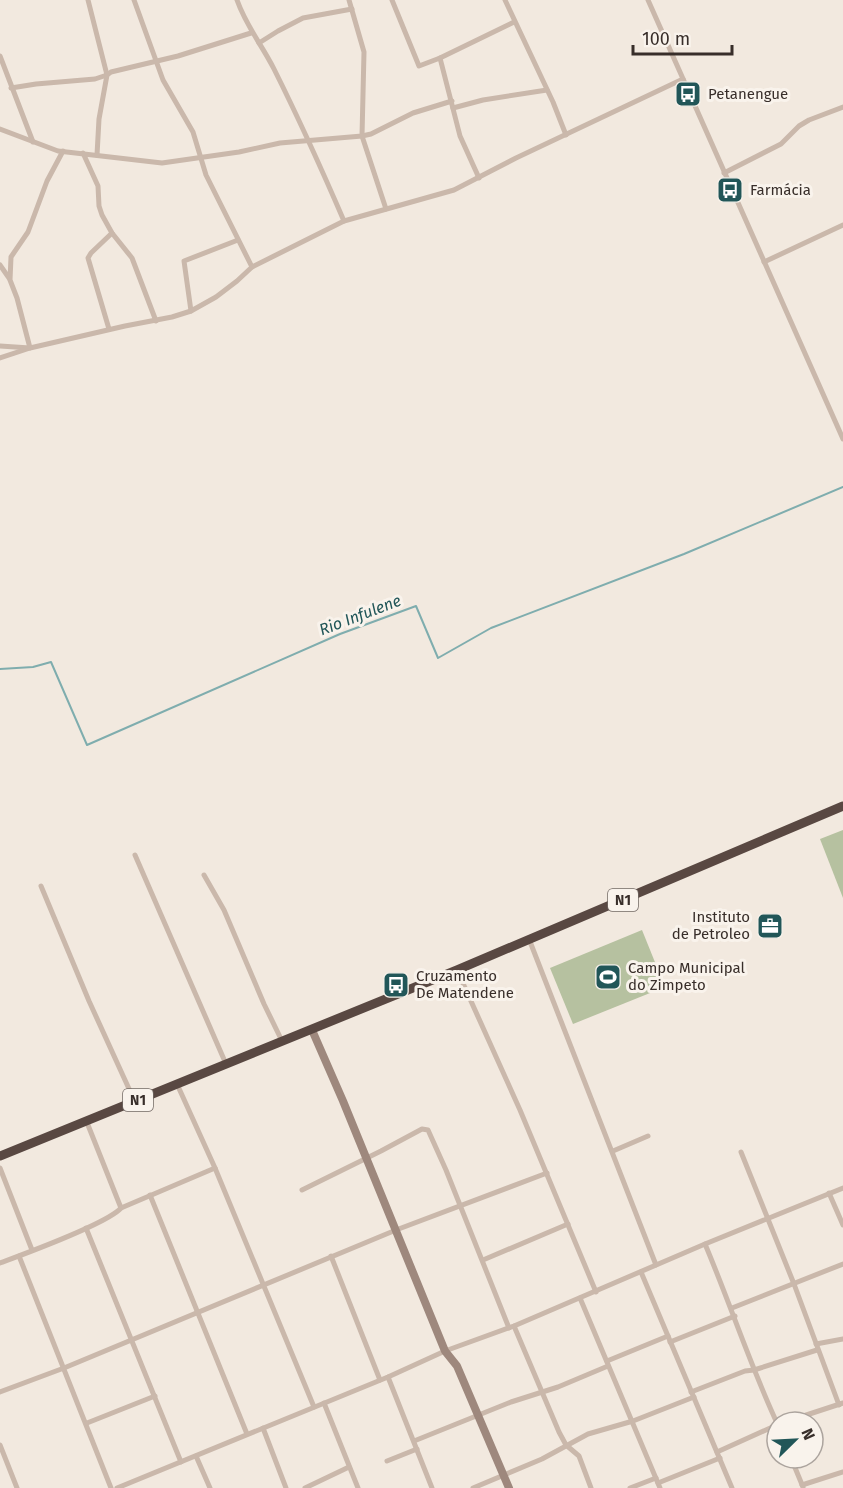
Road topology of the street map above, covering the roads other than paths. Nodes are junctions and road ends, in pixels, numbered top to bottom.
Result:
1 (88, 0) edge
2 (134, 0) edge
3 (237, 0) edge
4 (349, 0) edge
5 (392, 0) edge
6 (505, 0) edge
7 (648, 0) edge
8 (352, 9) junction
9 (514, 22) junction
10 (251, 33) junction
11 (260, 44) junction
12 (0, 56) edge
13 (440, 57) junction
14 (155, 61) junction
15 (107, 75) junction
16 (683, 79) junction
17 (11, 88) junction
18 (547, 90) junction
19 (452, 101) junction
20 (843, 107) edge
21 (453, 108) junction
22 (0, 129) edge
23 (566, 135) junction
24 (362, 136) junction
25 (33, 142) junction
26 (309, 142) junction
27 (63, 151) junction
28 (83, 153) junction
29 (98, 155) junction
30 (200, 158) junction
31 (724, 173) junction
32 (479, 178) junction
33 (386, 209) junction
34 (345, 221) junction
35 (843, 225) edge
36 (112, 233) junction
37 (238, 240) junction
38 (11, 257) junction
39 (764, 262) junction
40 (0, 264) edge
41 (252, 267) junction
42 (10, 280) junction
43 (191, 311) junction
44 (156, 321) junction
45 (109, 329) junction
46 (0, 346) edge
47 (30, 348) junction
48 (0, 358) edge
49 (843, 439) edge
50 (843, 806) edge
51 (135, 855) dead end
52 (204, 875) dead end
53 (41, 886) dead end
54 (529, 939) junction
55 (457, 970) junction
56 (312, 1030) junction
57 (282, 1041) junction
58 (226, 1064) junction
59 (177, 1084) junction
60 (135, 1102) junction
61 (86, 1120) junction
62 (648, 1136) dead end
63 (613, 1151) junction
64 (741, 1152) dead end
65 (0, 1156) edge
66 (366, 1158) junction
67 (0, 1168) edge
68 (215, 1168) junction
69 (547, 1173) junction
70 (843, 1188) edge
71 (302, 1190) dead end
72 (829, 1193) junction
73 (150, 1195) junction
74 (461, 1206) junction
75 (121, 1208) junction
76 (768, 1218) junction
77 (568, 1224) junction
78 (843, 1225) edge
79 (86, 1228) junction
80 (396, 1230) junction
81 (705, 1244) junction
82 (32, 1250) junction
83 (19, 1256) junction
84 (331, 1256) junction
85 (483, 1260) junction
86 (0, 1263) edge
87 (843, 1264) edge
88 (656, 1265) junction
89 (641, 1272) junction
90 (794, 1284) junction
91 (263, 1285) junction
92 (596, 1292) junction
93 (580, 1298) junction
94 (732, 1308) junction
95 (196, 1313) junction
96 (735, 1316) junction
97 (512, 1327) junction
98 (669, 1339) junction
99 (843, 1339) edge
100 (132, 1340) junction
101 (817, 1347) junction
102 (445, 1351) junction
103 (608, 1363) junction
104 (64, 1368) junction
105 (754, 1370) junction
106 (388, 1377) junction
107 (380, 1380) junction
108 (542, 1391) junction
109 (0, 1392) edge
110 (692, 1395) junction
111 (155, 1396) junction
112 (324, 1403) junction
113 (841, 1404) edge
114 (314, 1407) junction
115 (771, 1410) edge
116 (822, 1410) edge
117 (477, 1415) junction
118 (633, 1421) junction
119 (87, 1423) junction
120 (262, 1428) junction
121 (765, 1430) edge
122 (247, 1434) junction
123 (414, 1441) junction
124 (0, 1445) edge
125 (566, 1445) junction
126 (417, 1449) junction
127 (717, 1452) junction
128 (196, 1456) junction
129 (720, 1458) junction
130 (387, 1461) dead end
131 (181, 1462) junction
132 (349, 1467) junction
133 (796, 1470) edge
134 (843, 1472) edge
135 (504, 1476) junction
136 (134, 1481) junction
137 (658, 1483) edge
138 (803, 1487) edge
139 (16, 1488) edge
140 (111, 1488) edge
141 (117, 1488) edge
142 (137, 1488) edge
143 (210, 1488) edge
144 (286, 1488) edge
145 (304, 1488) edge
146 (358, 1488) edge
147 (432, 1488) edge
148 (473, 1488) edge
149 (509, 1488) edge
150 (591, 1488) edge
151 (630, 1488) edge
152 (732, 1488) edge

1 - 15 street
2 - 14 street
3 - 10 street
4 - 8 street
5 - 13 street
6 - 9 street
7 - 16 street
8 - 11 street
8 - 24 street
9 - 13 street
9 - 18 street
10 - 11 street
10 - 14 street
11 - 26 street
12 - 17 street
13 - 19 street
14 - 15 street
14 - 30 street
15 - 17 street
15 - 29 street
16 - 23 street
16 - 31 street
17 - 25 street
18 - 21 street
18 - 23 street
19 - 21 street
19 - 24 street
20 - 31 street
21 - 32 street
22 - 25 street
23 - 32 street
24 - 26 street
24 - 33 street
25 - 27 street
26 - 30 street
26 - 34 street
27 - 28 street
27 - 38 street
28 - 29 street
28 - 36 street
29 - 30 street
30 - 37 street
31 - 39 street
32 - 33 street
33 - 34 street
34 - 41 street
35 - 39 street
36 - 44 street
36 - 45 street
37 - 41 street
37 - 43 street
38 - 40 street
38 - 42 street
39 - 49 street
40 - 42 street
41 - 43 street
42 - 47 street
43 - 44 street
44 - 45 street
45 - 47 street
46 - 47 street
47 - 48 street
50 - 54 highway, N1
51 - 58 street
52 - 57 street
53 - 60 street
54 - 55 highway, N1
54 - 63 street
55 - 56 highway, N1
55 - 69 street
56 - 57 highway, N1
56 - 66 street
57 - 58 highway, N1
58 - 59 highway, N1
59 - 60 highway, N1
59 - 68 street
60 - 61 highway, N1
61 - 65 highway, N1
61 - 75 street
62 - 63 street
63 - 88 street
64 - 76 street
66 - 71 street
66 - 74 street
66 - 80 street
67 - 82 street
68 - 73 street
68 - 91 street
69 - 74 street
69 - 77 street
70 - 72 street
72 - 76 street
72 - 78 street
73 - 75 street
73 - 95 street
74 - 80 street
74 - 85 street
75 - 79 street
76 - 81 street
76 - 90 street
77 - 85 street
77 - 92 street
79 - 82 street
79 - 100 street
80 - 84 street
80 - 102 street
81 - 88 street
81 - 94 street
82 - 83 street
83 - 86 street
83 - 104 street
84 - 91 street
84 - 107 street
85 - 97 street
87 - 90 street
88 - 89 street
89 - 92 street
89 - 98 street
90 - 94 street
90 - 101 street
91 - 95 street
91 - 114 street
92 - 93 street
93 - 97 street
93 - 103 street
94 - 96 street
95 - 100 street
95 - 122 street
96 - 98 street
96 - 105 street
97 - 102 street
97 - 108 street
98 - 103 street
98 - 110 street
99 - 101 street
100 - 104 street
100 - 111 street
101 - 105 street
101 - 113 street
102 - 106 street
102 - 117 street
103 - 108 street
103 - 118 street
104 - 109 street
104 - 119 street
105 - 110 street
105 - 115 street
106 - 107 street
106 - 123 street
107 - 112 street
108 - 117 street
108 - 125 street
110 - 118 street
110 - 127 street
111 - 119 street
111 - 131 street
112 - 114 street
112 - 132 street
113 - 116 street
114 - 120 street
117 - 123 street
117 - 135 street
118 - 125 street
118 - 137 street
119 - 140 street
120 - 122 street
120 - 144 street
121 - 127 street
122 - 128 street
123 - 126 street
124 - 139 street
125 - 135 street
125 - 150 street
126 - 130 street
126 - 147 street
127 - 129 street
128 - 131 street
128 - 143 street
129 - 137 street
129 - 152 street
131 - 136 street
132 - 145 street
132 - 146 street
133 - 138 street
134 - 138 street
135 - 148 street
135 - 149 street
136 - 141 street
136 - 142 street
137 - 151 street

